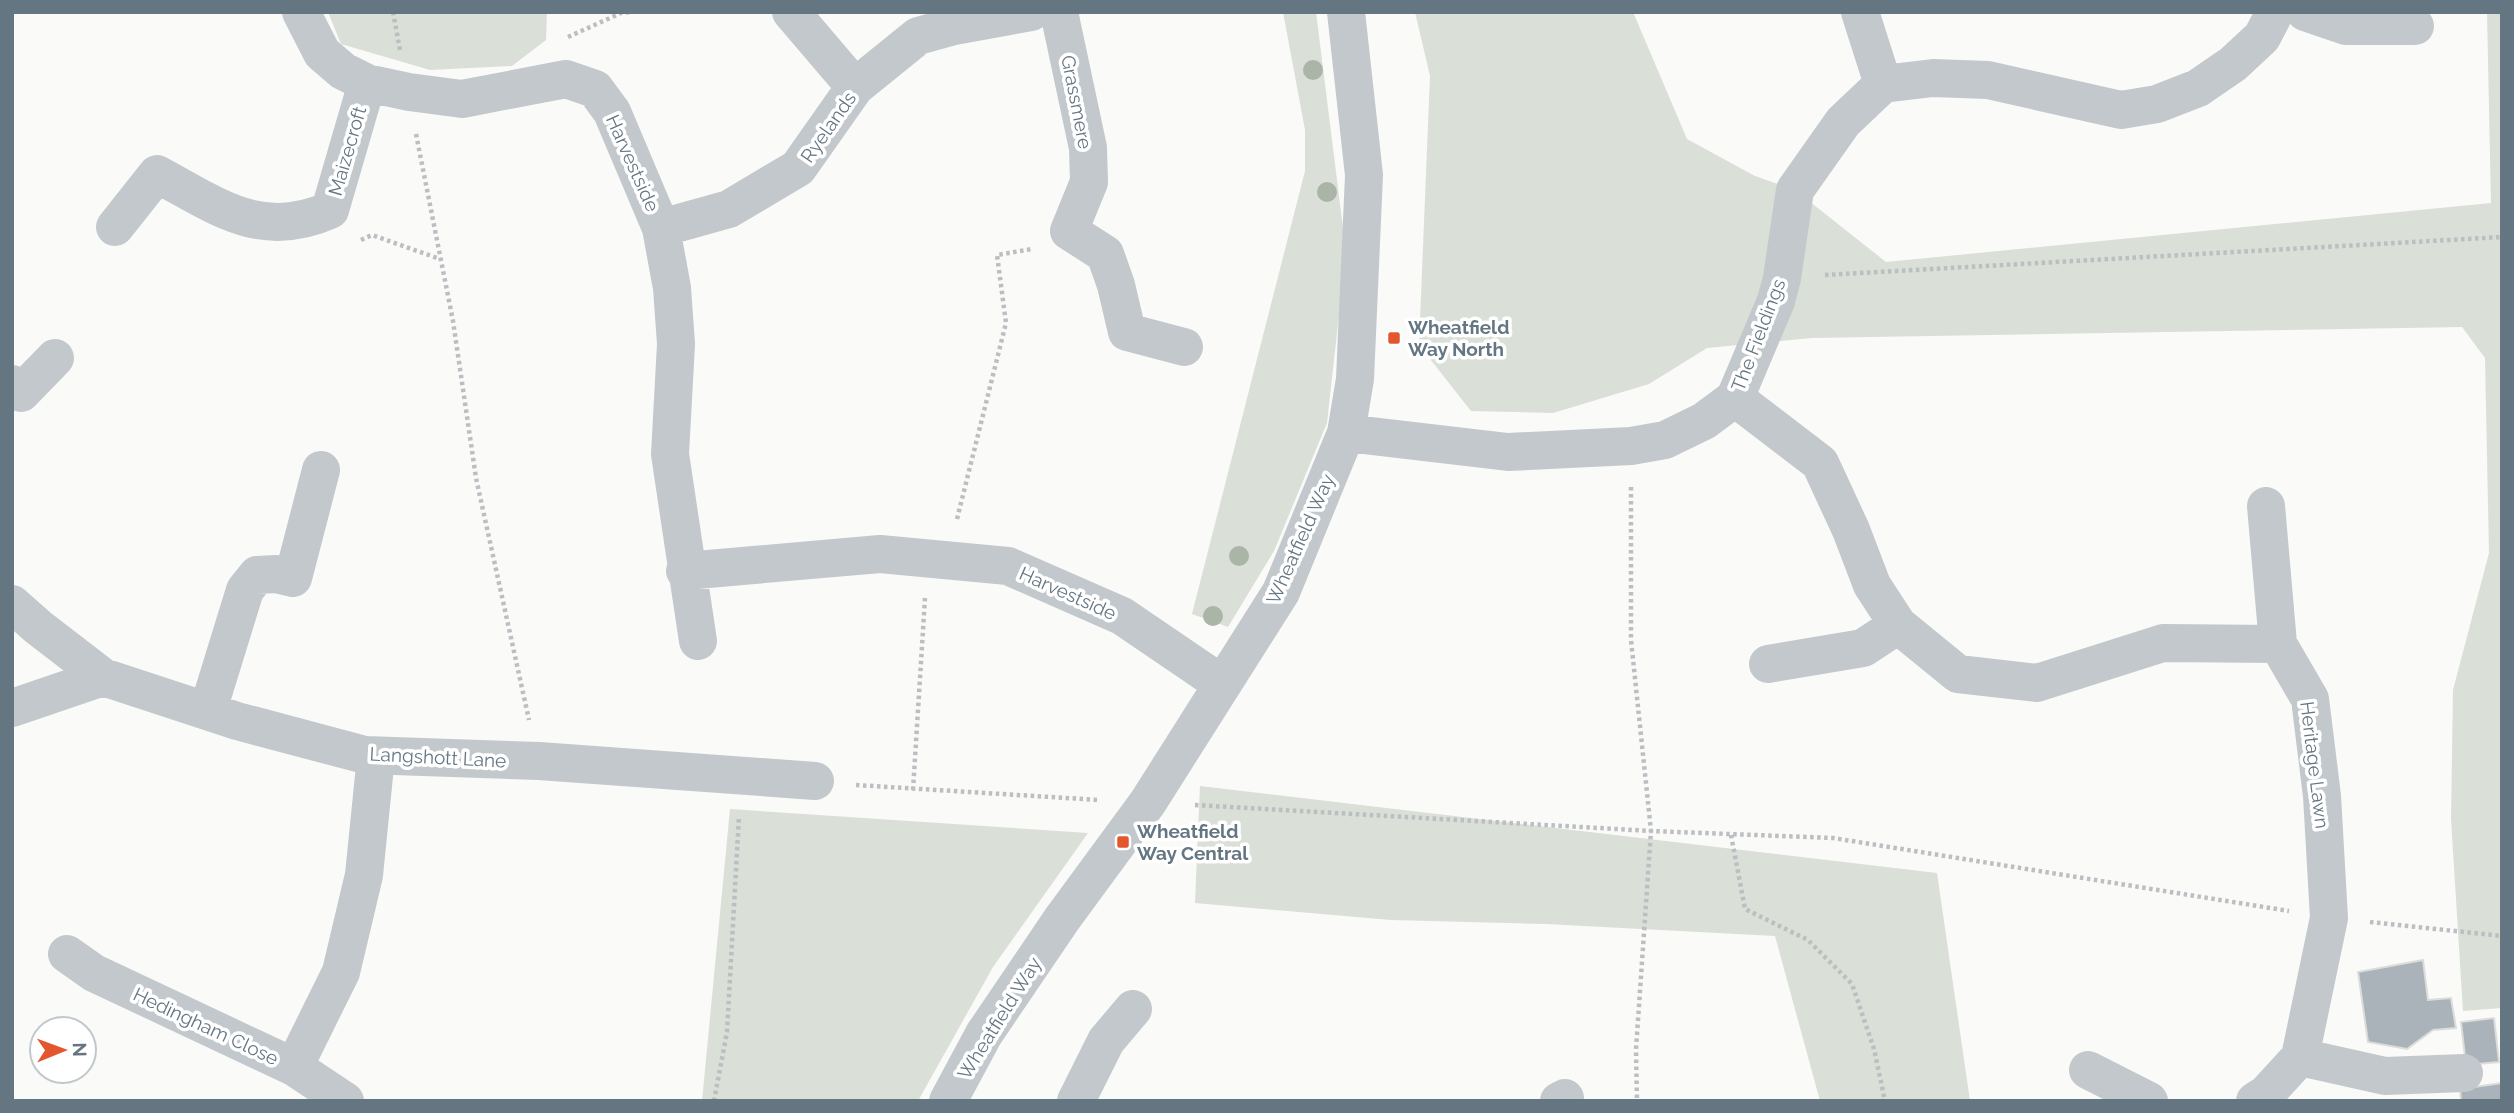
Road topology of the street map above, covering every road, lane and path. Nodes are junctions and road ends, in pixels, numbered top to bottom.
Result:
1 (301, 12) edge
2 (791, 12) edge
3 (1031, 12) edge
4 (1059, 12) edge
5 (1346, 12) edge
6 (1860, 12) edge
7 (2275, 12) edge
8 (2305, 12) edge
9 (2415, 26) dead end
10 (367, 83) junction
11 (1883, 84) junction
12 (855, 87) junction
13 (409, 92) junction
14 (115, 227) dead end
15 (661, 228) junction
16 (1069, 231) junction
17 (2502, 237) edge
18 (1782, 278) junction
19 (1184, 347) dead end
20 (55, 358) dead end
21 (12, 384) edge
22 (1735, 398) junction
23 (1346, 433) junction
24 (1631, 446) junction
25 (321, 470) dead end
26 (2266, 506) dead end
27 (937, 560) junction
28 (685, 571) junction
29 (12, 604) edge
30 (1898, 625) junction
31 (698, 641) dead end
32 (2278, 644) junction
33 (1768, 664) dead end
34 (103, 677) junction
35 (1222, 684) junction
36 (12, 708) edge
37 (208, 710) junction
38 (376, 755) junction
39 (539, 761) junction
40 (741, 777) junction
41 (815, 782) joint
42 (913, 790) junction
43 (1148, 803) junction
44 (1651, 831) junction
45 (1731, 835) junction
46 (2329, 918) junction
47 (2502, 936) edge
48 (67, 954) dead end
49 (1133, 1009) dead end
50 (2300, 1057) junction
51 (294, 1067) junction
52 (2088, 1070) dead end
53 (2464, 1073) dead end
54 (2379, 1088) edge
55 (345, 1101) edge
56 (714, 1101) edge
57 (948, 1101) edge
58 (1076, 1101) edge
59 (1637, 1101) edge
60 (1885, 1101) edge
61 (2149, 1101) edge
62 (2255, 1101) edge

1 - 10 street, Harvestside
2 - 12 street
3 - 12 street, Ryelands
4 - 16 street, Grassmere
5 - 23 street, Wheatfield Way
6 - 11 street
7 - 11 street
8 - 9 street
10 - 13 street, Harvestside
10 - 14 street, Maizecroft
11 - 18 street, The Fieldings
12 - 15 street, Ryelands
13 - 15 street, Harvestside
13 - 39 path
15 - 28 street, Harvestside
16 - 19 street
16 - 27 path
17 - 18 path
18 - 22 street, The Fieldings
20 - 21 street
22 - 24 street, The Fieldings
22 - 30 street
23 - 24 street, The Fieldings
23 - 35 street, Wheatfield Way
24 - 44 path
25 - 37 street
26 - 32 street
27 - 28 street, Harvestside
27 - 35 street, Harvestside
27 - 42 path
28 - 31 street, Harvestside
29 - 34 street, Langshott Lane
30 - 32 street
30 - 33 street
32 - 46 street, Heritage Lawn
34 - 36 street
34 - 37 street, Langshott Lane
35 - 43 street, Wheatfield Way
37 - 38 street, Langshott Lane
38 - 39 street, Langshott Lane
38 - 51 street, Hedingham Close
39 - 40 street, Langshott Lane
40 - 41 street, Langshott Lane
40 - 56 path
41 - 42 path
42 - 43 path
43 - 44 path
43 - 57 street, Wheatfield Way
44 - 45 path
44 - 59 path
45 - 46 path
45 - 60 path
46 - 47 path
46 - 50 street, Heritage Lawn
48 - 51 street, Hedingham Close
49 - 58 street
50 - 54 street
50 - 62 street
51 - 55 street, Hedingham Close
52 - 61 street
53 - 54 street

